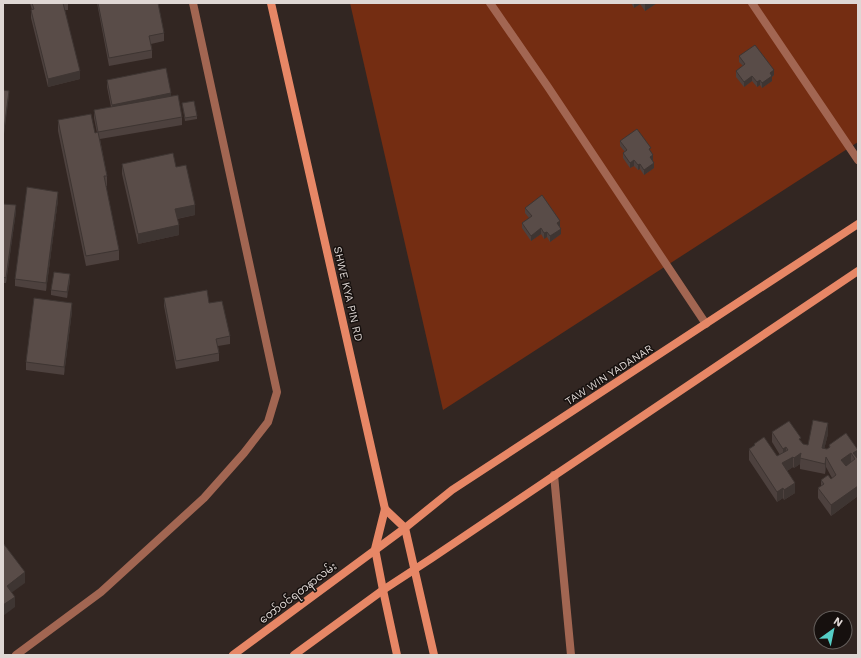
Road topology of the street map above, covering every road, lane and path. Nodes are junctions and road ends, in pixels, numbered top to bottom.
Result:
1 (193, 3) edge
2 (271, 3) edge
3 (490, 3) edge
4 (752, 3) edge
5 (858, 160) edge
6 (858, 224) edge
7 (858, 271) edge
8 (706, 324) junction
9 (554, 475) junction
10 (385, 509) junction
11 (405, 528) junction
12 (375, 549) junction
13 (414, 570) junction
14 (383, 590) junction
15 (16, 655) edge
16 (233, 655) edge
17 (294, 655) edge
18 (397, 655) edge
19 (434, 655) edge
20 (571, 655) edge

1 - 15 street
2 - 10 main road, SHWE KYA PIN RD
3 - 8 street
4 - 5 street
6 - 8 main road, TAW WIN YADANAR
7 - 9 main road
8 - 11 main road, TAW WIN YADANAR
9 - 13 main road
9 - 20 street
10 - 11 main road
10 - 12 main road, SHWE KYA PIN RD
11 - 12 main road, TAW WIN YADANAR
11 - 13 main road
12 - 14 main road, SHWE KYA PIN RD
12 - 16 main road, တော်ဝင်ရတနာလမ်း
13 - 14 main road
13 - 19 main road
14 - 17 main road
14 - 18 main road, SHWE KYA PIN RD

